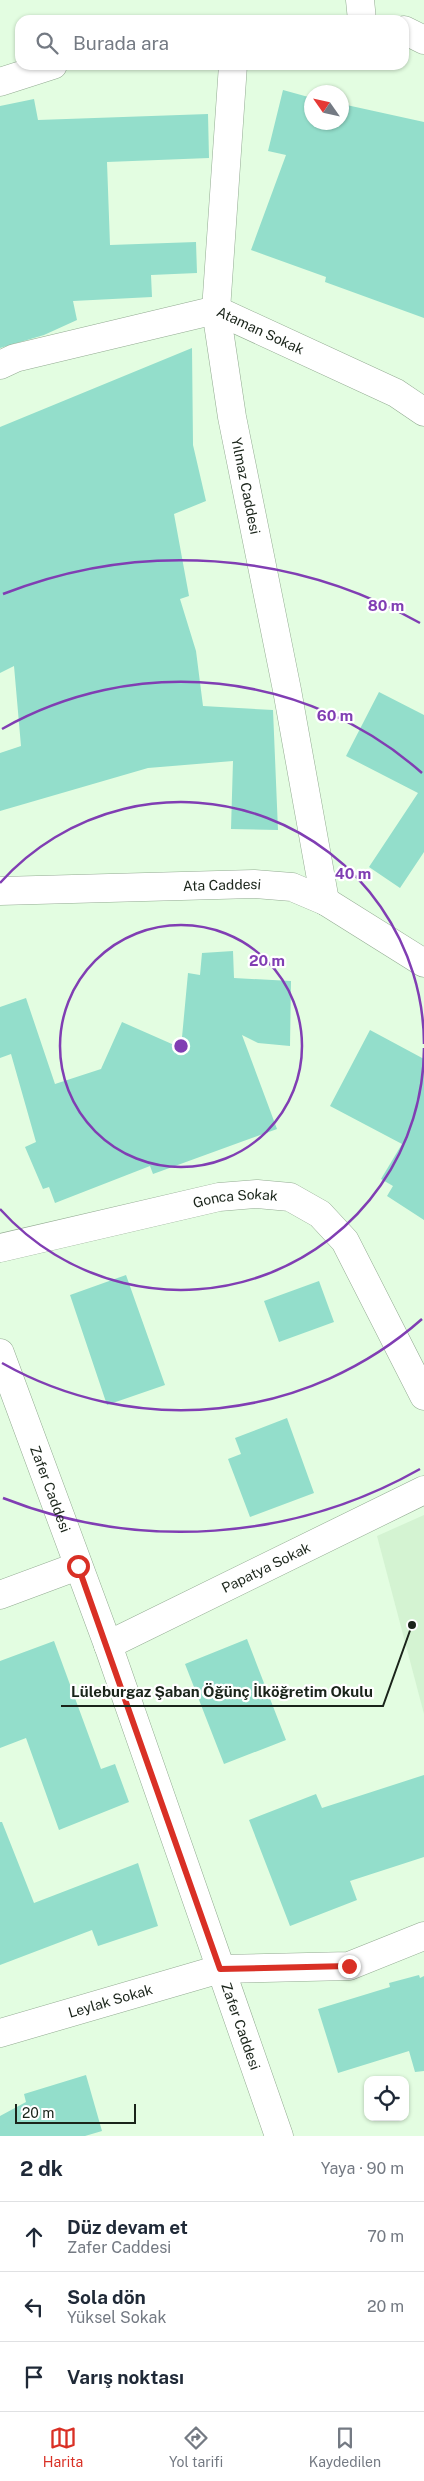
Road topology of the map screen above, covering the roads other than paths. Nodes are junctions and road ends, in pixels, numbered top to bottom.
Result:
1 (360, 0) edge
2 (362, 15) edge
3 (409, 32) edge
4 (424, 40) edge
5 (37, 70) edge
6 (233, 70) edge
7 (0, 82) edge
8 (216, 310) junction
9 (0, 365) edge
10 (424, 412) edge
11 (0, 891) edge
12 (325, 901) junction
13 (424, 963) edge
14 (0, 1248) edge
15 (0, 1353) edge
16 (424, 1396) edge
17 (424, 1490) edge
18 (78, 1566) junction
19 (0, 1595) edge
20 (108, 1645) junction
21 (424, 1936) edge
22 (220, 1969) junction
23 (0, 2033) edge
24 (280, 2136) edge

1 - 2 street
3 - 4 street
5 - 7 street
6 - 8 street, Yılmaz Caddesi
8 - 9 street, Ataman Sokak
8 - 10 street, Ataman Sokak
8 - 12 street, Yılmaz Caddesi
11 - 12 street, Ata Caddesi
12 - 13 street, Ata Caddesi
14 - 16 street, Gonca Sokak
15 - 18 street, Zafer Caddesi
17 - 20 street, Papatya Sokak
18 - 19 street
18 - 20 street, Zafer Caddesi
20 - 22 street, Zafer Caddesi
21 - 22 street, Leylak Sokak
22 - 23 street, Leylak Sokak
22 - 24 street, Zafer Caddesi

